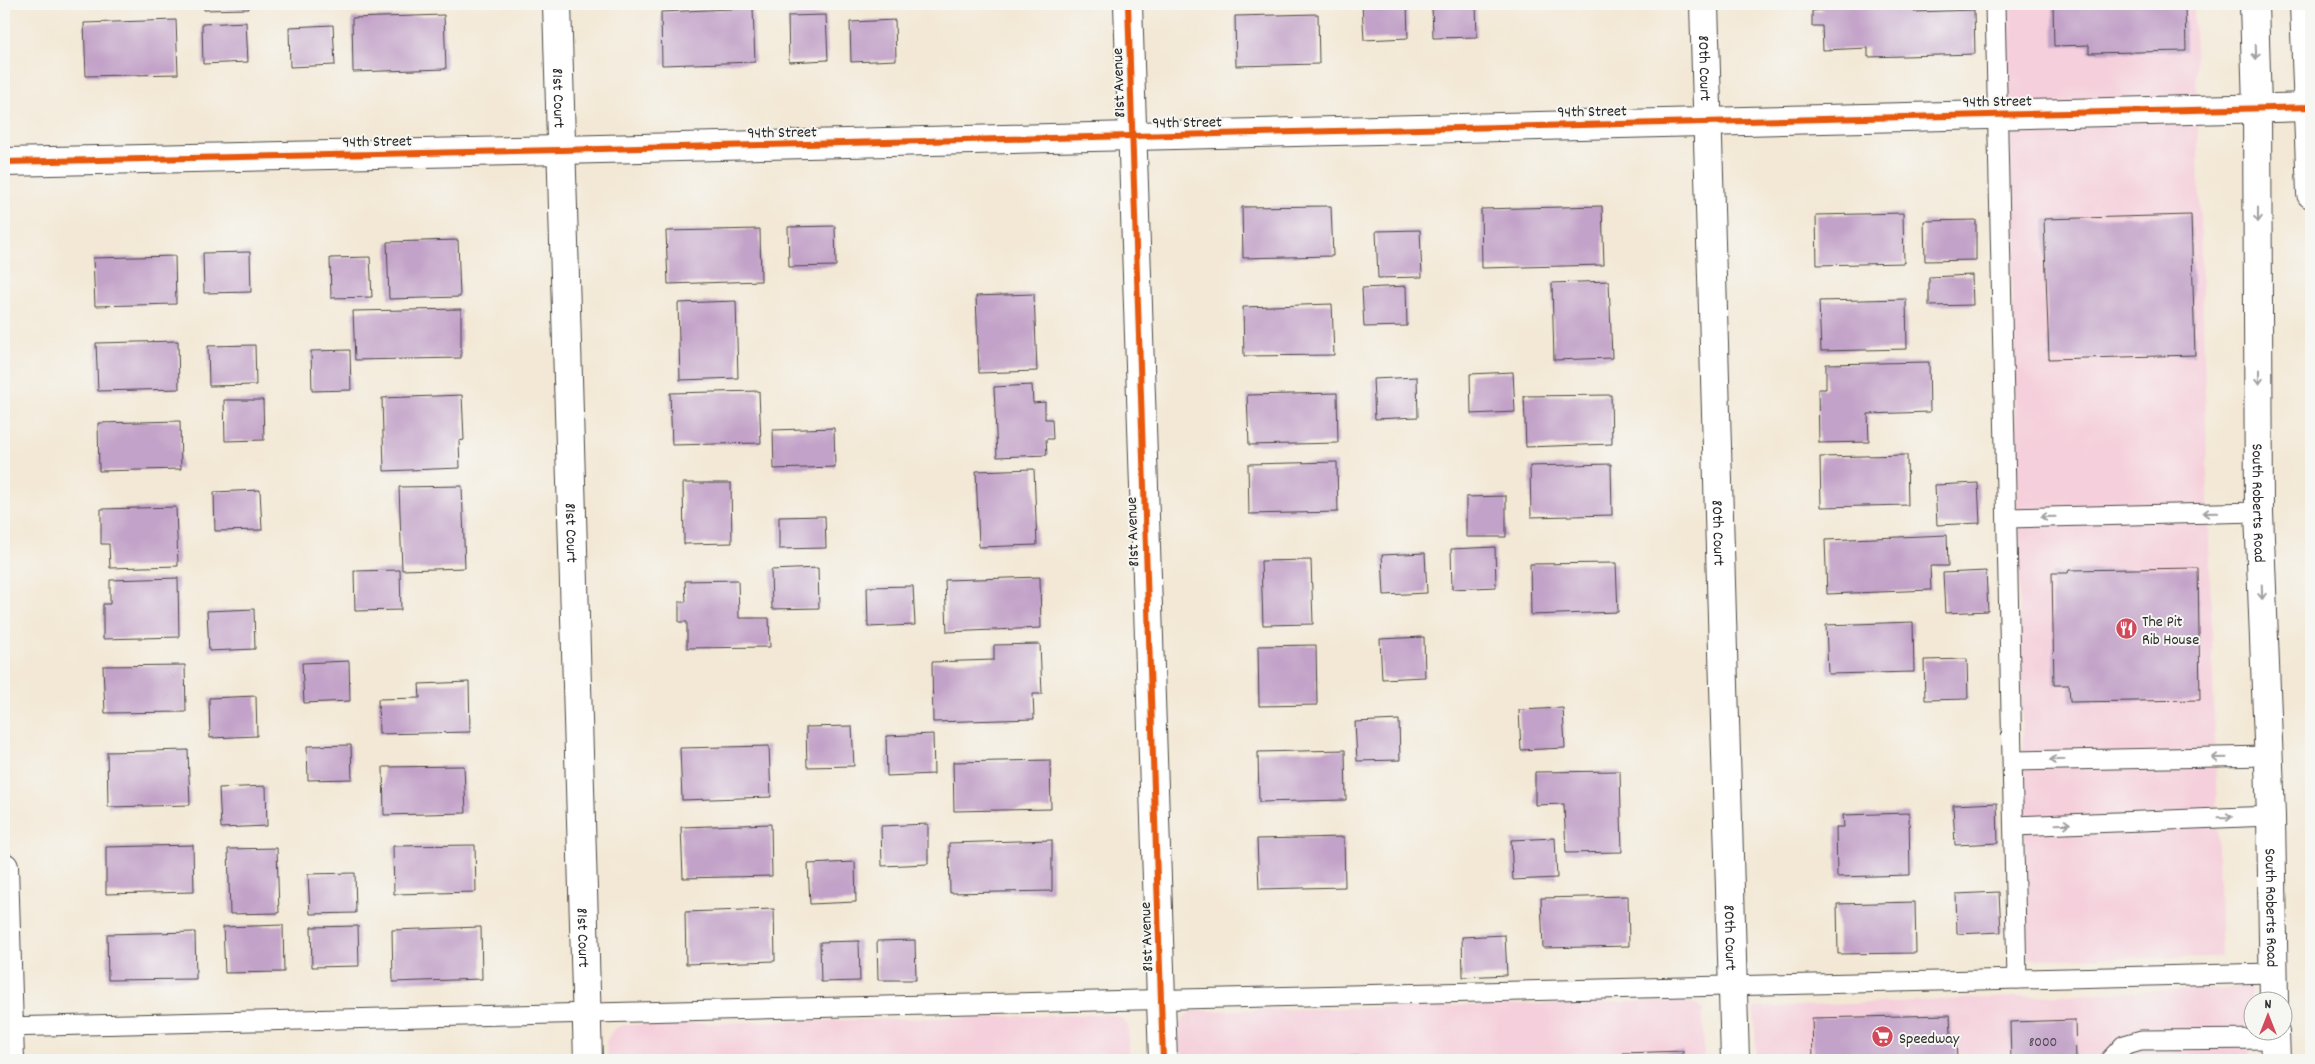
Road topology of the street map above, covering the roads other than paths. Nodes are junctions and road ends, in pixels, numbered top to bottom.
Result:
1 (557, 4) edge
2 (1128, 4) edge
3 (1704, 4) edge
4 (1995, 4) edge
5 (2254, 4) edge
6 (2304, 4) edge
7 (2309, 107) edge
8 (2257, 108) junction
9 (1998, 114) junction
10 (1708, 121) junction
11 (1132, 136) junction
12 (561, 150) junction
13 (4, 162) edge
14 (2311, 194) edge
15 (2259, 512) junction
16 (2007, 518) junction
17 (2268, 756) junction
18 (2013, 761) junction
19 (2271, 816) junction
20 (2014, 826) junction
21 (4, 867) edge
22 (2273, 973) junction
23 (2017, 979) junction
24 (1733, 986) junction
25 (2274, 992) edge
26 (1161, 1000) junction
27 (587, 1014) junction
28 (6, 1027) edge
29 (2275, 1044) edge
30 (10, 1060) edge
31 (588, 1060) edge
32 (1163, 1060) edge
33 (1735, 1060) edge
34 (2110, 1060) edge

1 - 12 street, 81st Court
2 - 11 street, 81st Avenue
3 - 10 street, 80th Court
4 - 9 lane
5 -> 8 street, South Roberts Road
6 - 7 street
7 - 8 street, 94th Street
7 - 14 street
8 - 9 street, 94th Street
8 -> 15 street, South Roberts Road
9 - 10 street, 94th Street
9 - 16 lane
10 - 11 street, 94th Street
10 - 24 street, 80th Court
11 - 12 street, 94th Street
11 - 26 street, 81st Avenue
12 - 13 street, 94th Street
12 - 27 street, 81st Court
15 -> 16 lane
15 -> 17 street, South Roberts Road
16 - 18 lane
17 -> 18 lane
17 - 19 street, South Roberts Road
18 - 20 lane
20 -> 19 lane
19 - 22 street, South Roberts Road
20 - 23 lane
21 - 28 street
22 - 23 lane
22 - 25 street, South Roberts Road
23 - 24 lane
24 - 26 lane
24 - 33 street, 80th Court
26 - 27 lane
26 - 32 street, 81st Avenue
27 - 28 lane
27 - 31 street, 81st Court
28 - 30 street
29 - 34 lane

